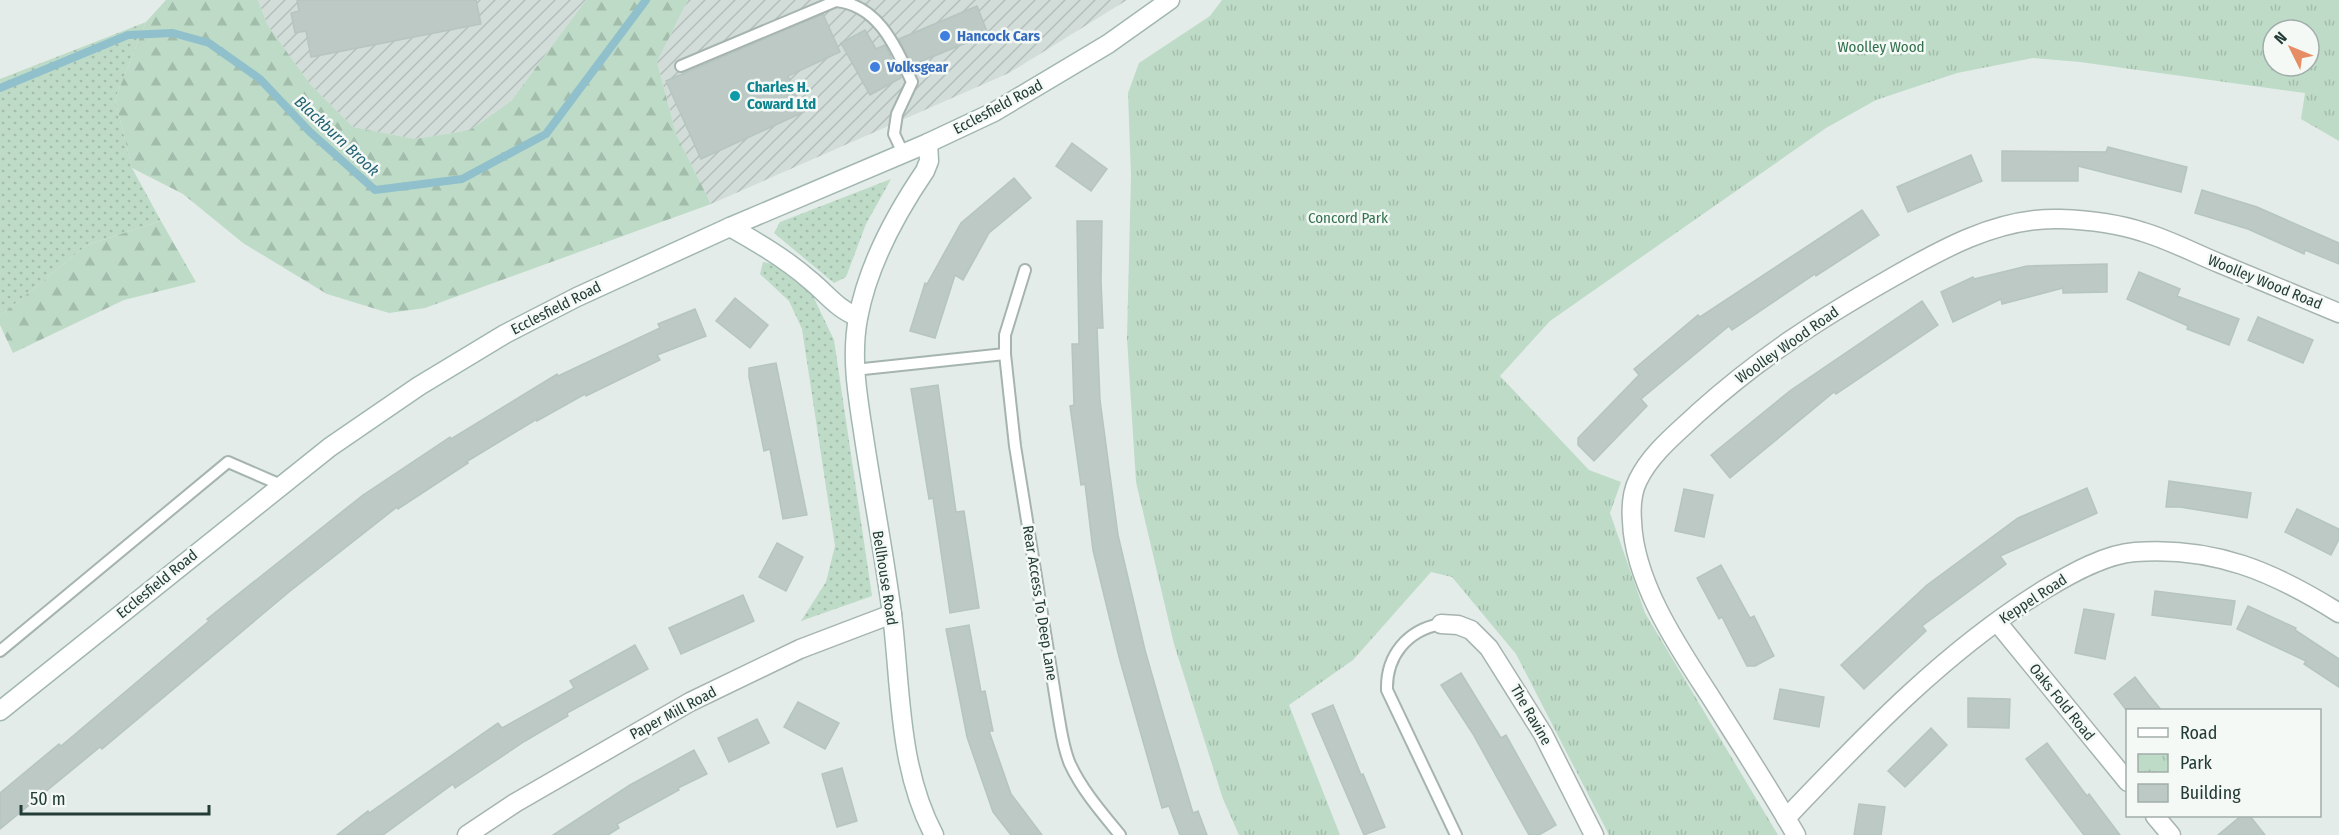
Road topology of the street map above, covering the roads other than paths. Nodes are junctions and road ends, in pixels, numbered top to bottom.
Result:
1 (1170, 0) edge
2 (681, 66) dead end
3 (928, 143) junction
4 (903, 153) junction
5 (730, 227) junction
6 (1025, 270) dead end
7 (2339, 313) edge
8 (858, 317) junction
9 (1005, 354) junction
10 (854, 370) junction
11 (281, 485) junction
12 (2339, 613) edge
13 (892, 614) junction
14 (1997, 622) junction
15 (1442, 624) joint
16 (0, 651) edge
17 (0, 711) edge
18 (2126, 781) edge
19 (2156, 817) edge
20 (1786, 818) junction
21 (467, 835) edge
22 (934, 835) edge
23 (1119, 835) edge
24 (1456, 835) edge
25 (1594, 835) edge
26 (1796, 835) edge
27 (2171, 835) edge

1 - 3 street, Ecclesfield Road
2 - 4 lane
3 - 4 street, Ecclesfield Road
3 - 8 street, Bellhouse Road
4 - 5 street, Ecclesfield Road
5 - 8 street
5 - 11 street, Ecclesfield Road
6 - 9 lane, Rear Access To Deep Lane
7 - 20 street, Woolley Wood Road
8 - 10 street, Bellhouse Road
9 - 10 lane
9 - 23 lane, Rear Access To Deep Lane
10 - 13 street, Bellhouse Road
11 - 16 lane
11 - 17 street, Ecclesfield Road
12 - 14 street, Keppel Road
13 - 21 street, Paper Mill Road
13 - 22 street, Bellhouse Road
14 - 18 street, Oaks Fold Road
14 - 20 street, Keppel Road
15 - 24 lane
15 - 25 street, The Ravine
19 - 27 street
20 - 26 street, Woolley Wood Road

